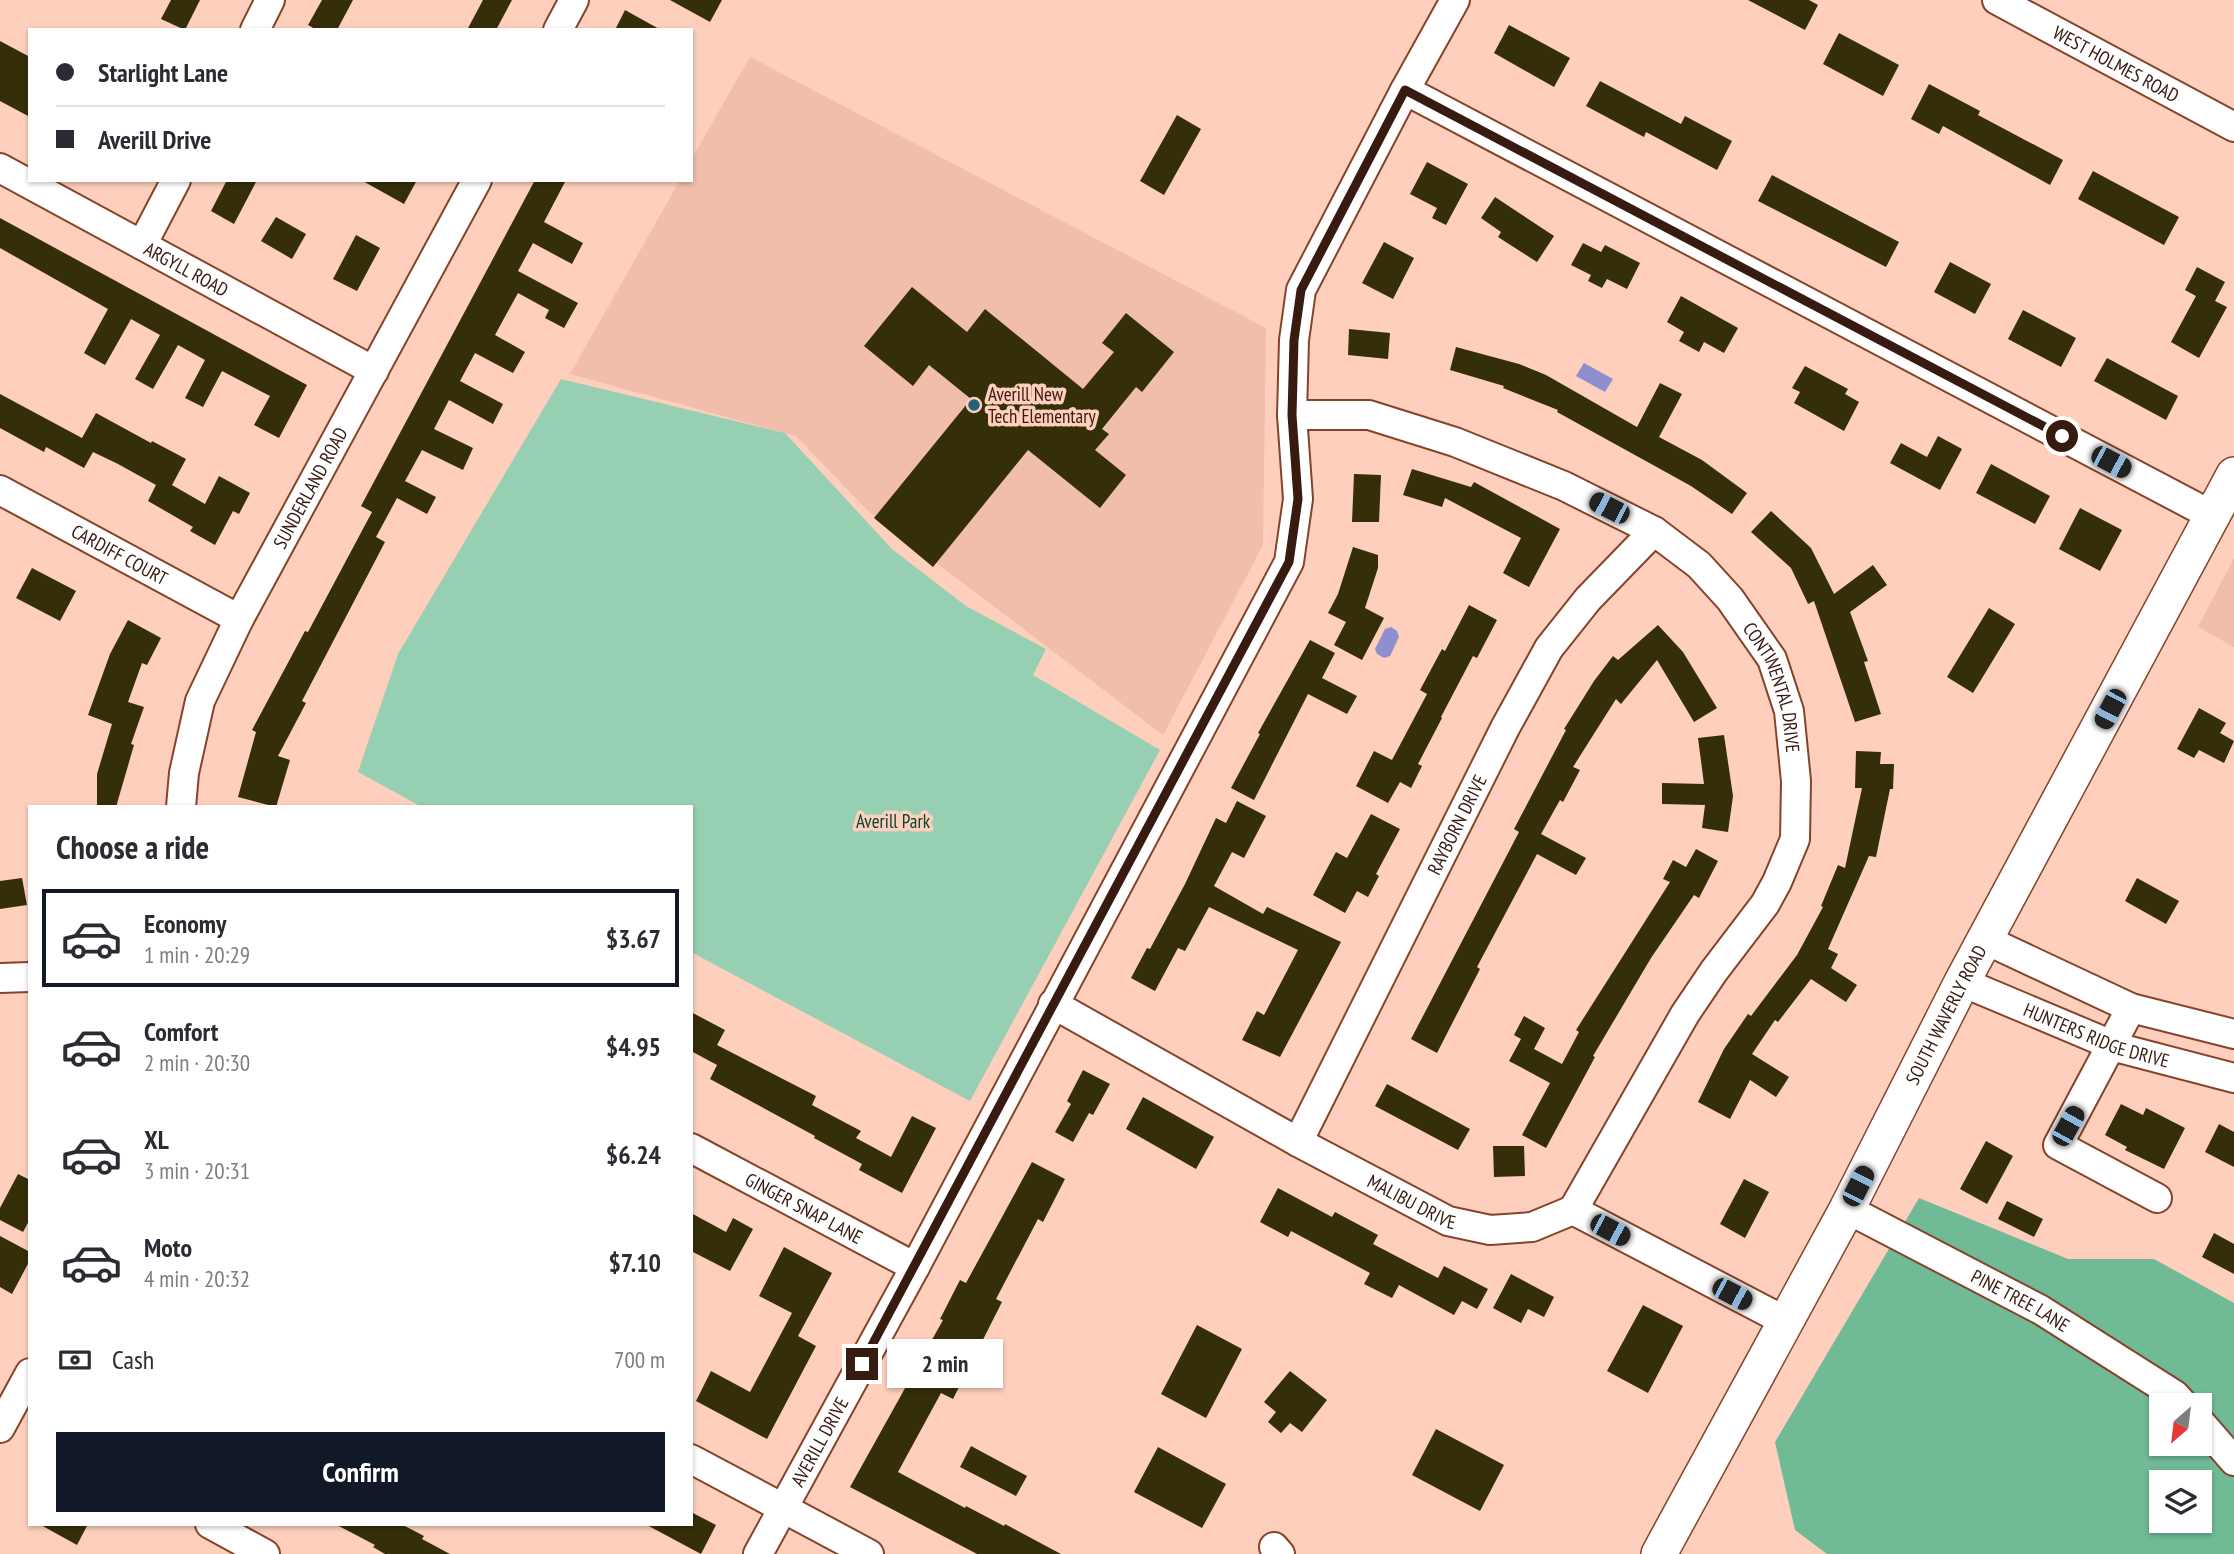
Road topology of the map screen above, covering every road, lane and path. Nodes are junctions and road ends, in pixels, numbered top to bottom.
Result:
1 (270, 0) edge
2 (574, 0) edge
3 (1455, 0) edge
4 (1997, 0) edge
5 (256, 28) edge
6 (559, 28) edge
7 (1405, 90) junction
8 (2234, 127) edge
9 (0, 168) edge
10 (175, 182) edge
11 (476, 182) edge
12 (142, 245) junction
13 (374, 370) junction
14 (1292, 415) junction
15 (2234, 475) edge
16 (0, 490) edge
17 (2213, 516) junction
18 (1654, 531) junction
19 (239, 619) junction
20 (181, 805) edge
21 (1986, 940) junction
22 (28, 977) edge
23 (0, 978) edge
24 (1962, 982) junction
25 (1053, 1004) junction
26 (2131, 1009) junction
27 (2234, 1034) edge
28 (2112, 1046) junction
29 (2234, 1078) edge
30 (1298, 1142) junction
31 (693, 1149) edge
32 (2157, 1198) dead end
33 (1847, 1209) junction
34 (1573, 1210) junction
35 (915, 1267) junction
36 (1784, 1321) junction
37 (28, 1377) edge
38 (2172, 1393) edge
39 (9, 1420) edge
40 (2212, 1436) edge
41 (693, 1460) edge
42 (2234, 1461) edge
43 (783, 1508) junction
44 (215, 1526) edge
45 (265, 1554) edge
46 (758, 1554) edge
47 (869, 1554) edge
48 (1659, 1554) edge

1 - 5 street
2 - 6 street
3 - 7 street, AVERILL DRIVE
4 - 8 street, WEST HOLMES ROAD
7 - 14 street, AVERILL DRIVE
7 - 17 street
9 - 12 street, ARGYLL ROAD
10 - 12 street
11 - 13 street, SUNDERLAND ROAD
12 - 13 street, ARGYLL ROAD
13 - 19 street, SUNDERLAND ROAD
14 - 18 street, CONTINENTAL DRIVE
14 - 25 street, AVERILL DRIVE
15 - 17 main road, SOUTH WAVERLY ROAD
16 - 19 street, CARDIFF COURT
17 - 21 main road, SOUTH WAVERLY ROAD
18 - 30 street, RAYBORN DRIVE
18 - 34 street, CONTINENTAL DRIVE
19 - 20 street, SUNDERLAND ROAD
21 - 24 main road, SOUTH WAVERLY ROAD
21 - 26 street, HUNTERS RIDGE DRIVE
22 - 23 street
24 - 28 street, HUNTERS RIDGE DRIVE
24 - 33 main road, SOUTH WAVERLY ROAD
25 - 30 street, MALIBU DRIVE
25 - 35 street, AVERILL DRIVE
26 - 27 street, HUNTERS RIDGE DRIVE
26 - 28 street
28 - 29 street, HUNTERS RIDGE DRIVE
28 - 32 street
30 - 34 street, MALIBU DRIVE
31 - 35 street, GINGER SNAP LANE
33 - 36 main road, SOUTH WAVERLY ROAD
33 - 38 street, PINE TREE LANE
34 - 36 street
35 - 43 street, AVERILL DRIVE
36 - 48 main road, SOUTH WAVERLY ROAD
37 - 39 street
40 - 42 street
41 - 43 street
43 - 46 street, AVERILL DRIVE
43 - 47 street
44 - 45 street

